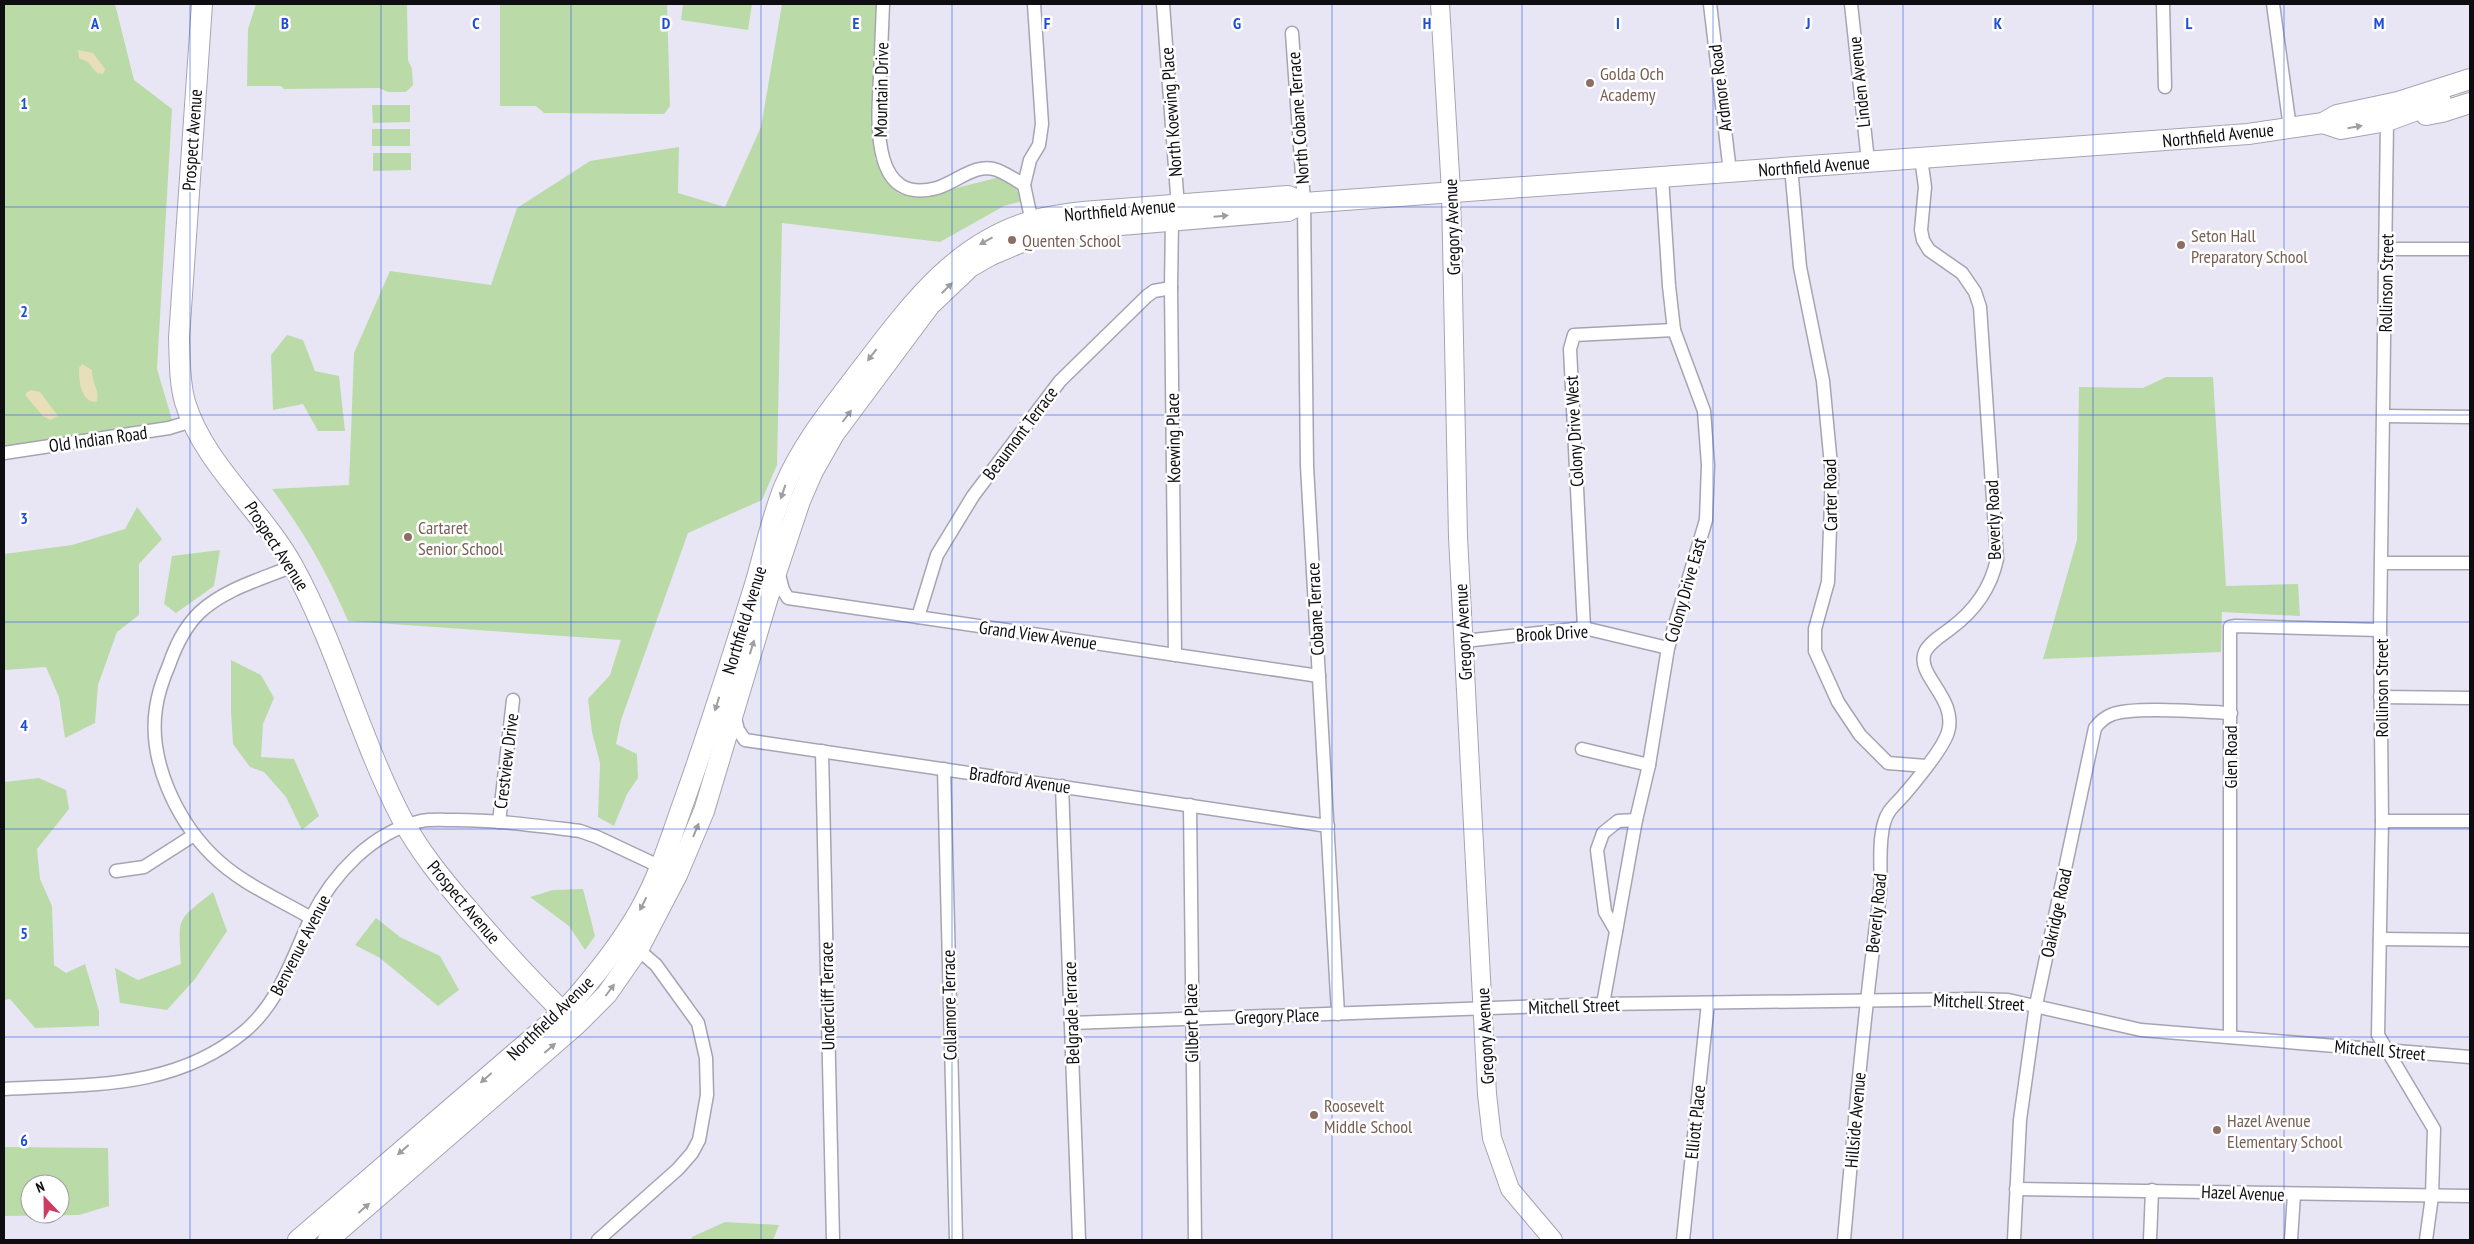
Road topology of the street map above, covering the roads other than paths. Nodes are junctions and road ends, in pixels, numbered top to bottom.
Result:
1 (202, 4) edge
2 (883, 4) edge
3 (1034, 4) edge
4 (1163, 4) edge
5 (1440, 4) edge
6 (1710, 4) edge
7 (1851, 4) edge
8 (2163, 4) edge
9 (2273, 4) edge
10 (1292, 34) dead end
11 (2468, 78) edge
12 (2166, 87) dead end
13 (2470, 103) edge
14 (2387, 121) junction
15 (2323, 123) junction
16 (2290, 128) junction
17 (1921, 158) junction
18 (1868, 161) junction
19 (1791, 167) junction
20 (1730, 172) junction
21 (1662, 177) junction
22 (1024, 185) junction
23 (1451, 192) junction
24 (1304, 203) junction
25 (1174, 213) junction
26 (1033, 229) junction
27 (2387, 249) junction
28 (2470, 249) edge
29 (1170, 288) junction
30 (1674, 330) junction
31 (2384, 416) junction
32 (2470, 418) edge
33 (192, 421) junction
34 (4, 453) edge
35 (2383, 563) junction
36 (2470, 563) edge
37 (293, 566) junction
38 (777, 569) junction
39 (760, 594) junction
40 (918, 617) junction
41 (1584, 628) junction
42 (2380, 630) junction
43 (1464, 641) junction
44 (1668, 648) junction
45 (1175, 655) junction
46 (1319, 676) junction
47 (2380, 697) junction
48 (2470, 698) edge
49 (513, 700) dead end
50 (733, 710) junction
51 (2231, 713) junction
52 (717, 735) junction
53 (1582, 749) dead end
54 (822, 751) junction
55 (1648, 765) junction
56 (1926, 766) junction
57 (944, 769) junction
58 (1062, 786) junction
59 (1190, 805) junction
60 (1636, 820) junction
61 (2382, 821) junction
62 (2470, 821) edge
63 (499, 822) junction
64 (406, 826) junction
65 (1328, 826) junction
66 (194, 835) junction
67 (116, 871) dead end
68 (669, 871) junction
69 (311, 918) junction
70 (1616, 931) junction
71 (621, 938) junction
72 (2380, 939) junction
73 (2470, 940) edge
74 (639, 948) junction
75 (1866, 1000) junction
76 (1603, 1004) junction
77 (1708, 1004) junction
78 (2036, 1005) junction
79 (1484, 1009) junction
80 (1338, 1014) junction
81 (569, 1018) junction
82 (1191, 1019) junction
83 (1071, 1022) junction
84 (2230, 1037) junction
85 (2386, 1050) junction
86 (2470, 1057) edge
87 (4, 1089) edge
88 (2016, 1188) junction
89 (2152, 1190) junction
90 (2294, 1194) junction
91 (2432, 1196) junction
92 (2470, 1196) edge
93 (298, 1240) edge
94 (328, 1240) edge
95 (598, 1240) edge
96 (833, 1240) edge
97 (956, 1240) edge
98 (1079, 1240) edge
99 (1195, 1240) edge
100 (1553, 1240) edge
101 (1683, 1240) edge
102 (1844, 1240) edge
103 (2014, 1240) edge
104 (2150, 1240) edge
105 (2291, 1240) edge
106 (2426, 1240) edge

1 - 33 main road, Prospect Avenue
2 - 22 street, Mountain Drive
3 - 22 street
4 - 25 street, North Koewing Place
5 - 23 main road, Gregory Avenue
6 - 20 street, Ardmore Road
7 - 18 street, Linden Avenue
8 - 12 street
9 - 16 street
10 - 24 street, North Cobane Terrace
11 - 14 main road, Northfield Avenue
11 - 15 main road, Northfield Avenue
13 - 14 main road
15 -> 14 main road, Northfield Avenue
14 - 27 street, Rollinson Street
15 - 16 main road, Northfield Avenue
16 - 17 main road, Northfield Avenue
17 - 18 main road, Northfield Avenue
17 - 56 street, Beverly Road
18 - 19 main road, Northfield Avenue
19 - 20 main road, Northfield Avenue
19 - 56 street, Carter Road
20 - 21 main road, Northfield Avenue
21 - 23 main road, Northfield Avenue
21 - 30 street, Colony Drive East
22 - 26 street
23 - 24 main road, Northfield Avenue
23 - 43 main road, Gregory Avenue
24 - 25 main road, Northfield Avenue
24 - 46 street, Cobane Terrace
25 - 26 main road, Northfield Avenue
25 - 29 street, Koewing Place
38 -> 26 main road, Northfield Avenue
26 -> 39 main road, Northfield Avenue
27 - 28 street
27 - 31 street, Rollinson Street
29 - 40 street, Beaumont Terrace
29 - 45 street, Koewing Place
30 - 41 street, Colony Drive West
30 - 44 street, Colony Drive East
31 - 32 street
31 - 35 street, Rollinson Street
33 - 34 street, Old Indian Road
33 - 37 main road, Prospect Avenue
35 - 36 street
35 - 42 street, Rollinson Street
37 - 64 main road, Prospect Avenue
37 - 66 street
38 - 39 main road, Northfield Avenue
38 - 40 street, Grand View Avenue
50 -> 39 main road, Northfield Avenue
39 -> 52 main road, Northfield Avenue
40 - 45 street, Grand View Avenue
41 - 43 street, Brook Drive
41 - 44 street, Brook Drive
42 - 47 street, Rollinson Street
42 - 51 street, Glen Road
43 - 79 main road, Gregory Avenue
44 - 55 street, Colony Drive East
45 - 46 street, Grand View Avenue
46 - 65 street, Cobane Terrace
47 - 48 street
47 - 61 street, Rollinson Street
49 - 63 street, Crestview Drive
50 - 52 main road, Northfield Avenue
50 - 54 street, Bradford Avenue
51 - 78 street, Oakridge Road
51 - 84 street, Glen Road
52 - 68 main road, Northfield Avenue
53 - 55 street
54 - 57 street, Bradford Avenue
54 - 96 street, Undercliff Terrace
55 - 60 street, Colony Drive East
56 - 75 street, Beverly Road
57 - 58 street, Bradford Avenue
57 - 97 street, Collamore Terrace
58 - 59 street, Bradford Avenue
58 - 83 street, Belgrade Terrace
59 - 65 street, Bradford Avenue
59 - 82 street, Gilbert Place
60 - 70 street, Colony Drive East
60 - 70 street
61 - 62 street
61 - 72 street, Rollinson Street
63 - 64 street, Benvenue Avenue
63 - 68 street, Benvenue Avenue
64 - 69 street, Benvenue Avenue
64 - 81 main road, Prospect Avenue
65 - 80 street, Cobane Terrace
66 - 67 street
66 - 69 street
68 -> 71 main road, Northfield Avenue
68 - 74 main road, Northfield Avenue
69 - 87 street, Benvenue Avenue
70 - 76 street, Colony Drive East
71 - 74 street
71 - 81 main road, Northfield Avenue
72 - 73 street
72 - 85 street, Rollinson Street
81 -> 74 main road, Northfield Avenue
74 - 95 street
75 - 77 street, Mitchell Street
75 - 78 street, Mitchell Street
75 - 102 street, Hillside Avenue
76 - 77 street, Mitchell Street
76 - 79 street, Mitchell Street
77 - 101 street, Elliott Place
78 - 84 street, Mitchell Street
78 - 88 street, Oakridge Road
79 - 80 street, Gregory Place
79 - 100 main road, Gregory Avenue
80 - 82 street, Gregory Place
81 -> 93 main road, Northfield Avenue
94 -> 81 main road, Northfield Avenue
82 - 83 street, Gregory Place
82 - 99 street, Gilbert Place
83 - 98 street, Belgrade Terrace
84 - 85 street, Mitchell Street
85 - 86 street, Mitchell Street
85 - 91 street, Rollinson Street
88 - 89 street, Hazel Avenue
88 - 103 street, Oakridge Road
89 - 90 street, Hazel Avenue
89 - 104 street
90 - 91 street, Hazel Avenue
90 - 105 street
91 - 92 street, Hazel Avenue
91 - 106 street, Rollinson Street

